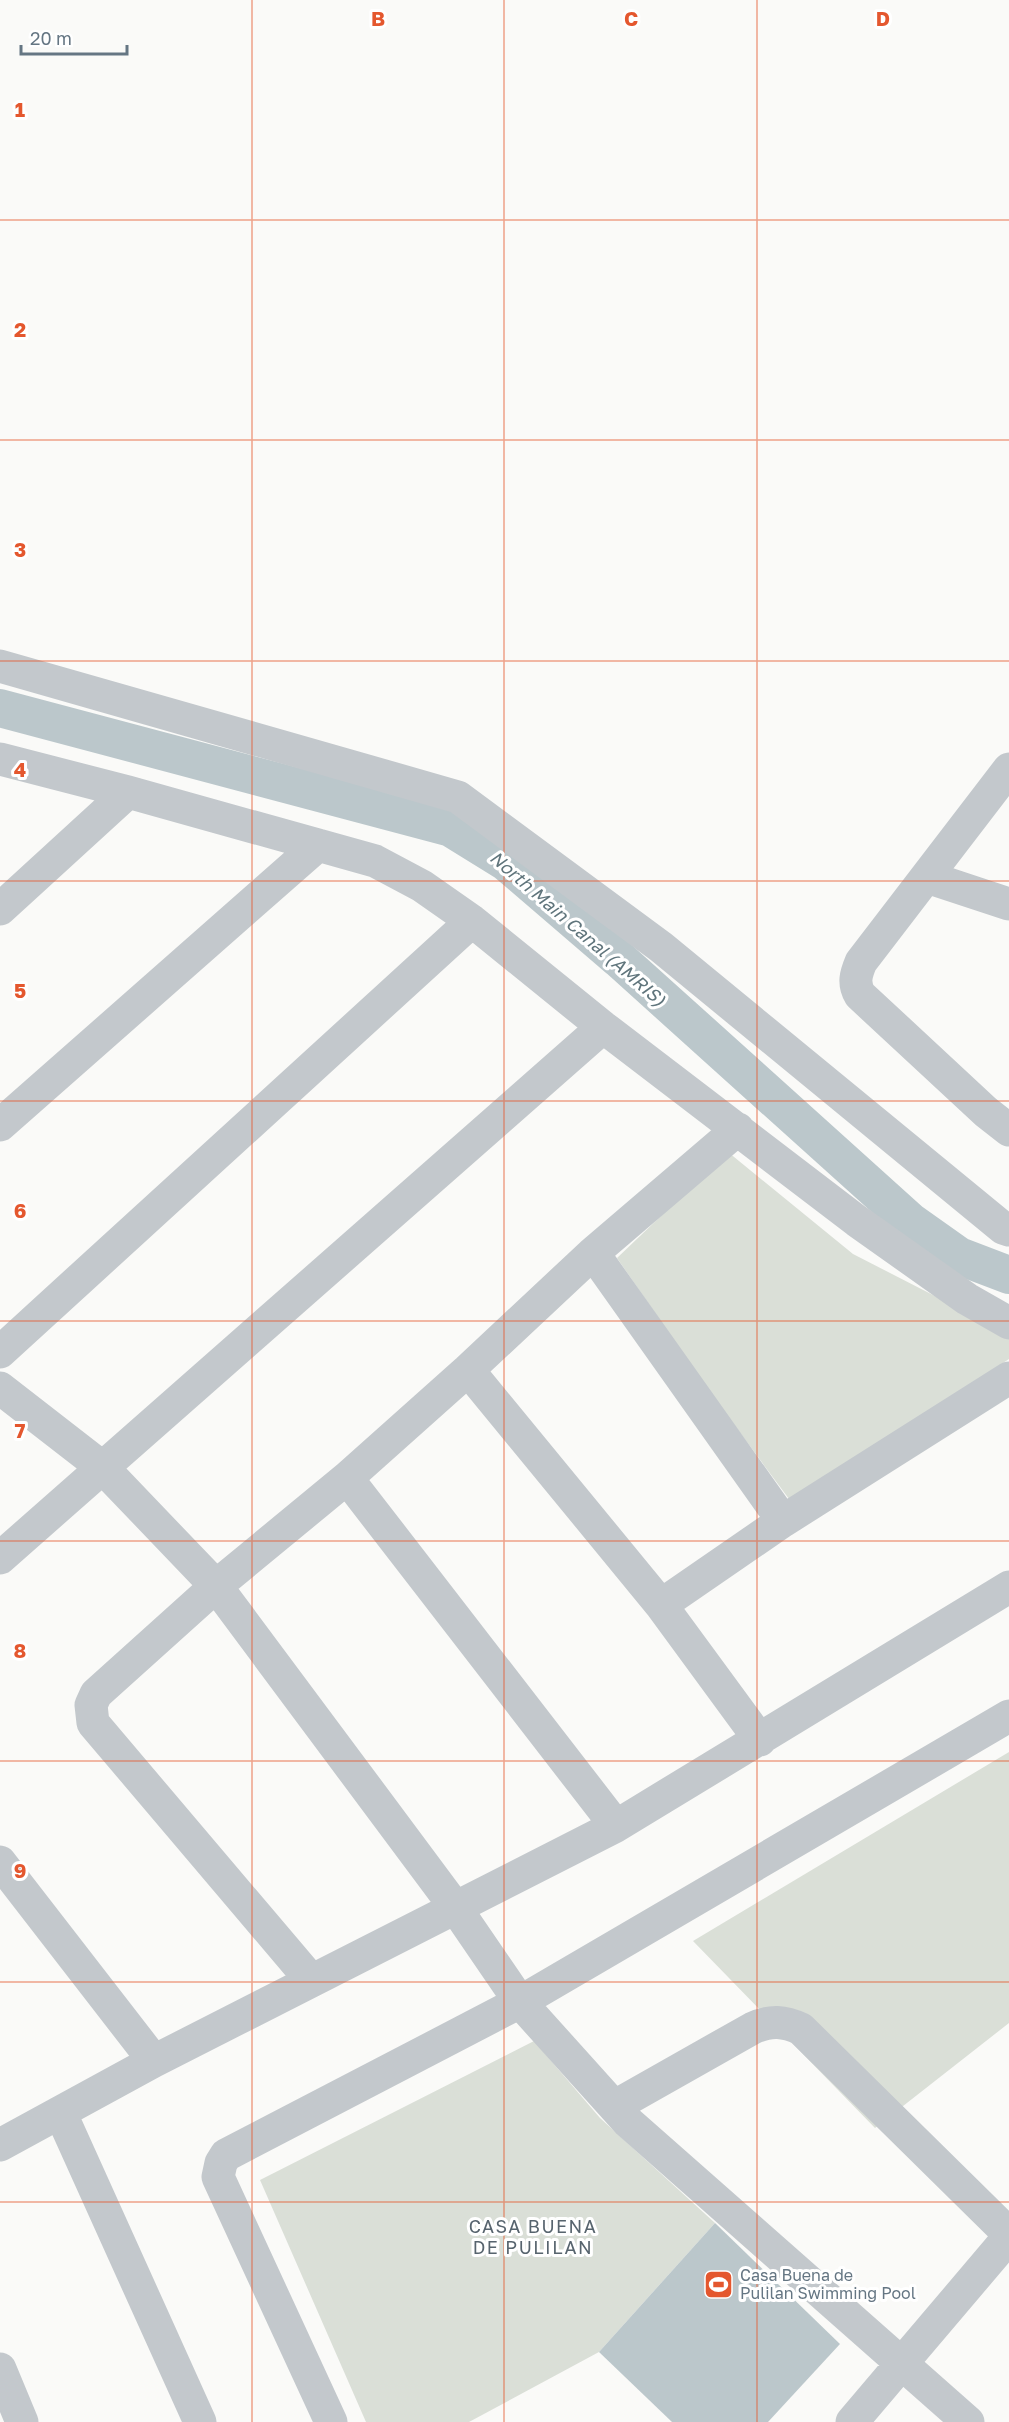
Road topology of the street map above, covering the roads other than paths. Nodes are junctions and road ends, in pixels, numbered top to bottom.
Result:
1 (0, 666) edge
2 (0, 759) edge
3 (1009, 769) edge
4 (128, 792) junction
5 (318, 845) junction
6 (927, 877) junction
7 (1009, 904) edge
8 (0, 909) edge
9 (472, 921) junction
10 (603, 1027) junction
11 (0, 1125) edge
12 (738, 1130) junction
13 (1009, 1130) edge
14 (1009, 1230) edge
15 (593, 1253) junction
16 (1009, 1323) edge
17 (0, 1352) edge
18 (468, 1370) junction
19 (1009, 1378) edge
20 (0, 1388) edge
21 (103, 1468) junction
22 (346, 1478) junction
23 (783, 1521) junction
24 (0, 1558) edge
25 (216, 1586) junction
26 (1009, 1587) edge
27 (661, 1605) junction
28 (1009, 1716) edge
29 (760, 1740) junction
30 (616, 1826) junction
31 (0, 1862) edge
32 (455, 1907) junction
33 (311, 1980) junction
34 (520, 2002) junction
35 (154, 2061) junction
36 (615, 2106) junction
37 (61, 2114) junction
38 (2, 2140) edge
39 (1009, 2235) edge
40 (903, 2364) junction
41 (0, 2369) edge
42 (15, 2420) edge
43 (200, 2422) edge
44 (331, 2422) edge
45 (852, 2422) edge
46 (968, 2422) edge

1 - 14 street
2 - 4 street
3 - 6 street
4 - 5 street
4 - 8 street
5 - 9 street
5 - 11 street
6 - 7 street
6 - 13 street
9 - 10 street
9 - 17 street
10 - 12 street
10 - 21 street
12 - 15 street
12 - 16 street
15 - 18 street
15 - 23 street
18 - 22 street
18 - 27 street
19 - 23 street
20 - 21 street
21 - 24 street
21 - 25 street
22 - 25 street
22 - 30 street
23 - 27 street
25 - 32 street
25 - 33 street
26 - 29 street
27 - 29 street
28 - 34 street
29 - 30 street
30 - 32 street
31 - 35 street
32 - 33 street
32 - 34 street
33 - 35 street
34 - 36 street
34 - 44 street
35 - 37 street
36 - 39 street
36 - 40 street
37 - 38 street
37 - 43 street
39 - 40 street
40 - 45 street
40 - 46 street
41 - 42 street

